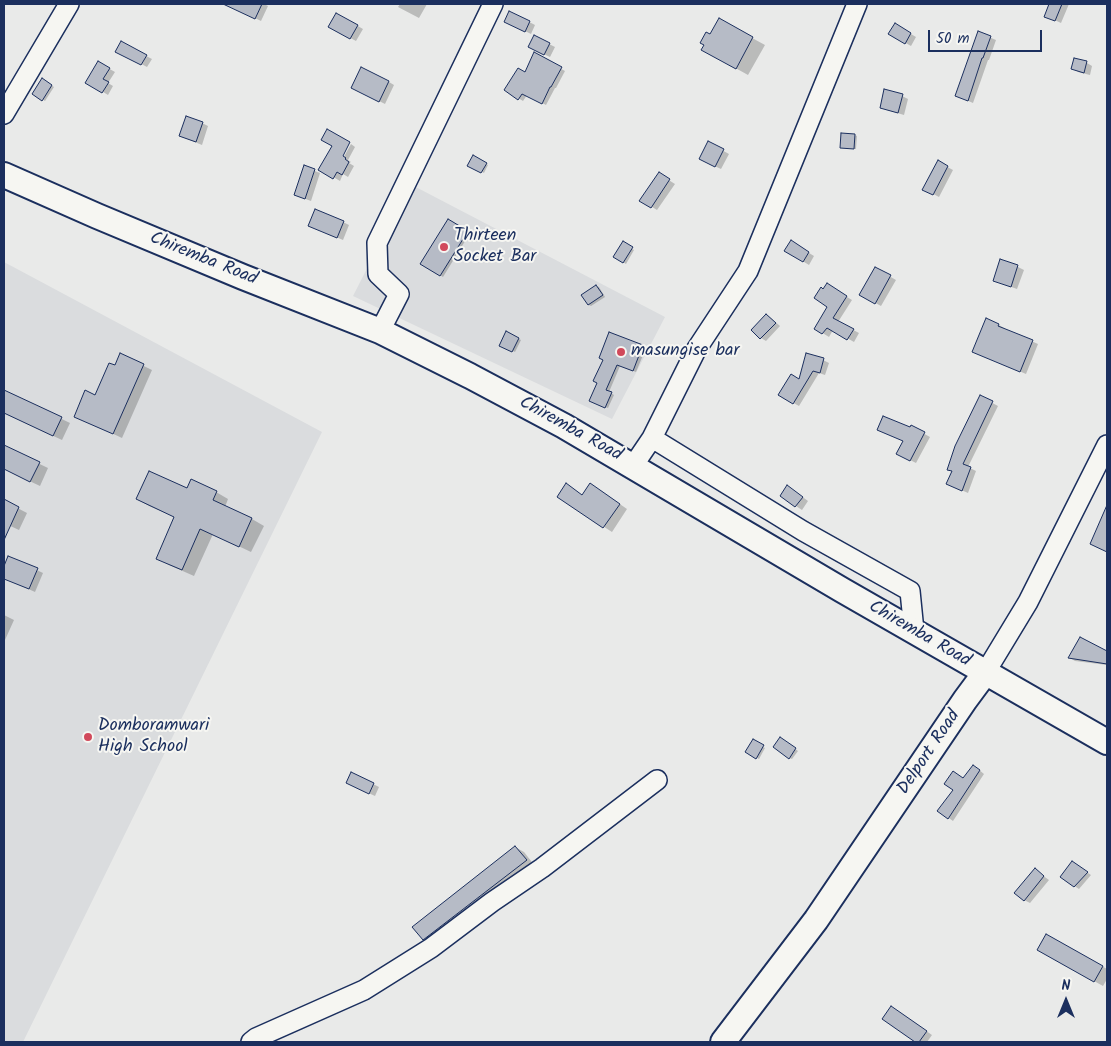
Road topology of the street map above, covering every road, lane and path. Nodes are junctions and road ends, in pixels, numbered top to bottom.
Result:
1 (69, 4) edge
2 (493, 4) edge
3 (857, 4) edge
4 (4, 114) edge
5 (4, 175) edge
6 (380, 331) junction
7 (652, 438) junction
8 (1106, 449) edge
9 (633, 466) junction
10 (914, 632) junction
11 (985, 673) junction
12 (1107, 742) edge
13 (657, 780) dead end
14 (251, 1042) edge
15 (724, 1042) edge

1 - 4 street
2 - 6 street
3 - 7 street
5 - 6 main road, Chiremba Road
6 - 9 main road, Chiremba Road
7 - 9 street
7 - 10 street
8 - 11 street, Delport Road
9 - 10 main road, Chiremba Road
10 - 11 main road, Chiremba Road
11 - 12 main road, Chiremba Road
11 - 15 main road, Delport Road
13 - 14 street

